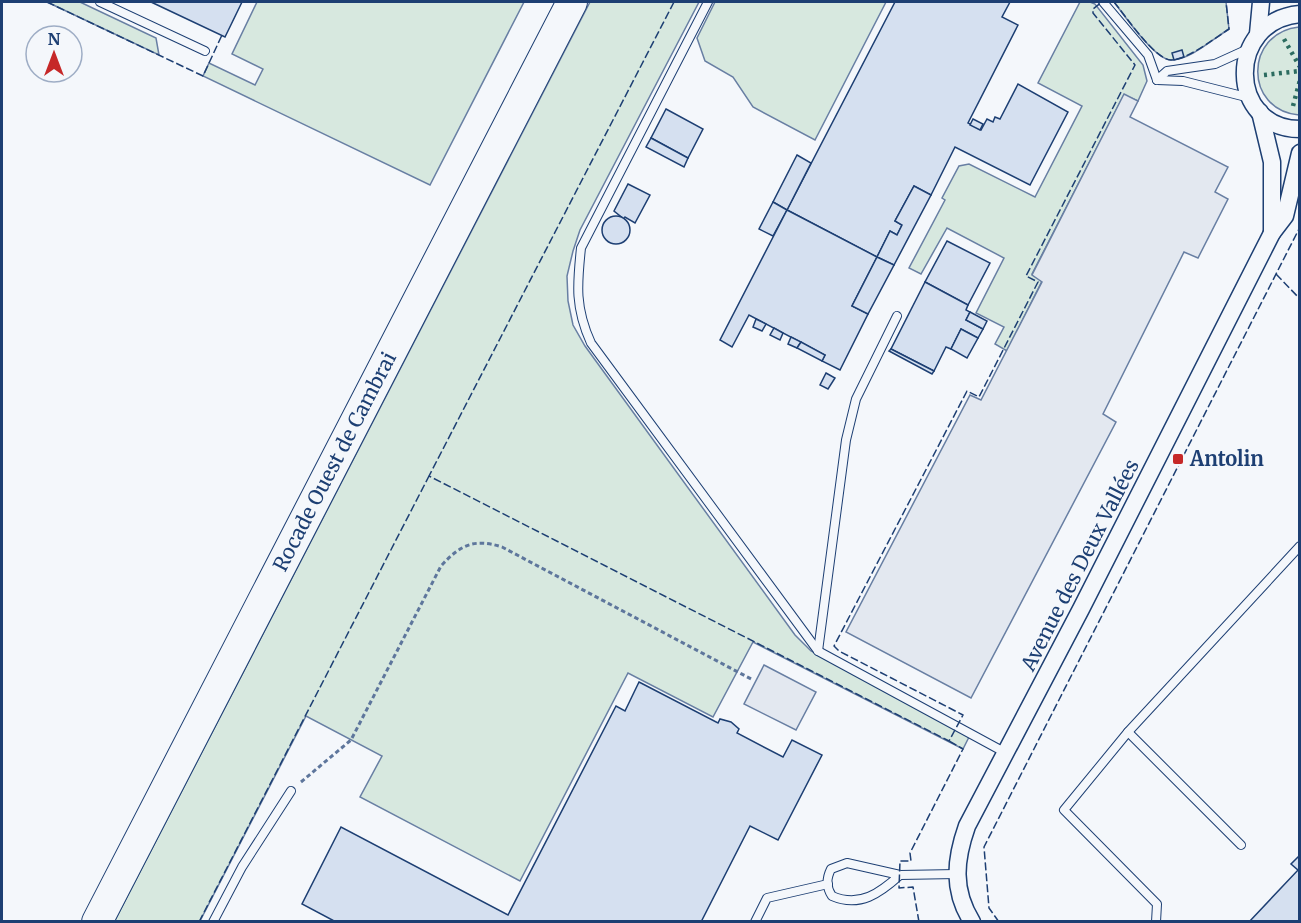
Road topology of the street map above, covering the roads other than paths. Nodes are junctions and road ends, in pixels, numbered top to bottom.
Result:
1 (100, 2) edge
2 (572, 2) edge
3 (708, 2) edge
4 (1103, 2) edge
5 (1261, 2) edge
6 (1293, 2) edge
7 (1299, 8) edge
8 (1299, 14) edge
9 (1258, 34) junction
10 (1248, 49) junction
11 (206, 51) dead end
12 (1157, 80) junction
13 (1250, 98) junction
14 (1260, 112) junction
15 (1299, 129) edge
16 (1299, 153) edge
17 (1272, 233) junction
18 (897, 316) dead end
19 (1299, 546) edge
20 (818, 651) junction
21 (1128, 732) junction
22 (1006, 753) junction
23 (291, 791) road end
24 (1241, 845) dead end
25 (957, 874) junction
26 (900, 875) junction
27 (828, 884) junction
28 (97, 921) edge
29 (213, 921) edge
30 (755, 921) edge
31 (972, 921) edge
32 (1156, 921) edge

1 - 11 lane
2 - 28 highway, Rocade Ouest de Cambrai
3 - 20 lane
4 - 12 lane
5 - 9 street
6 - 7 street
8 - 9 street
9 - 10 street
10 - 12 lane
10 - 13 street
12 - 13 lane
13 - 14 street
14 - 15 street
14 - 17 street, Avenue des Deux Vallées
16 - 17 street, Avenue des Deux Vallées
17 - 22 street, Avenue des Deux Vallées
18 - 20 lane
19 - 21 lane
20 - 22 lane
21 - 24 lane
21 - 32 lane
22 - 25 street, Avenue des Deux Vallées
23 - 29 lane
25 - 26 lane
25 - 31 street, Avenue des Deux Vallées
26 - 27 lane
26 - 27 lane
27 - 30 lane

